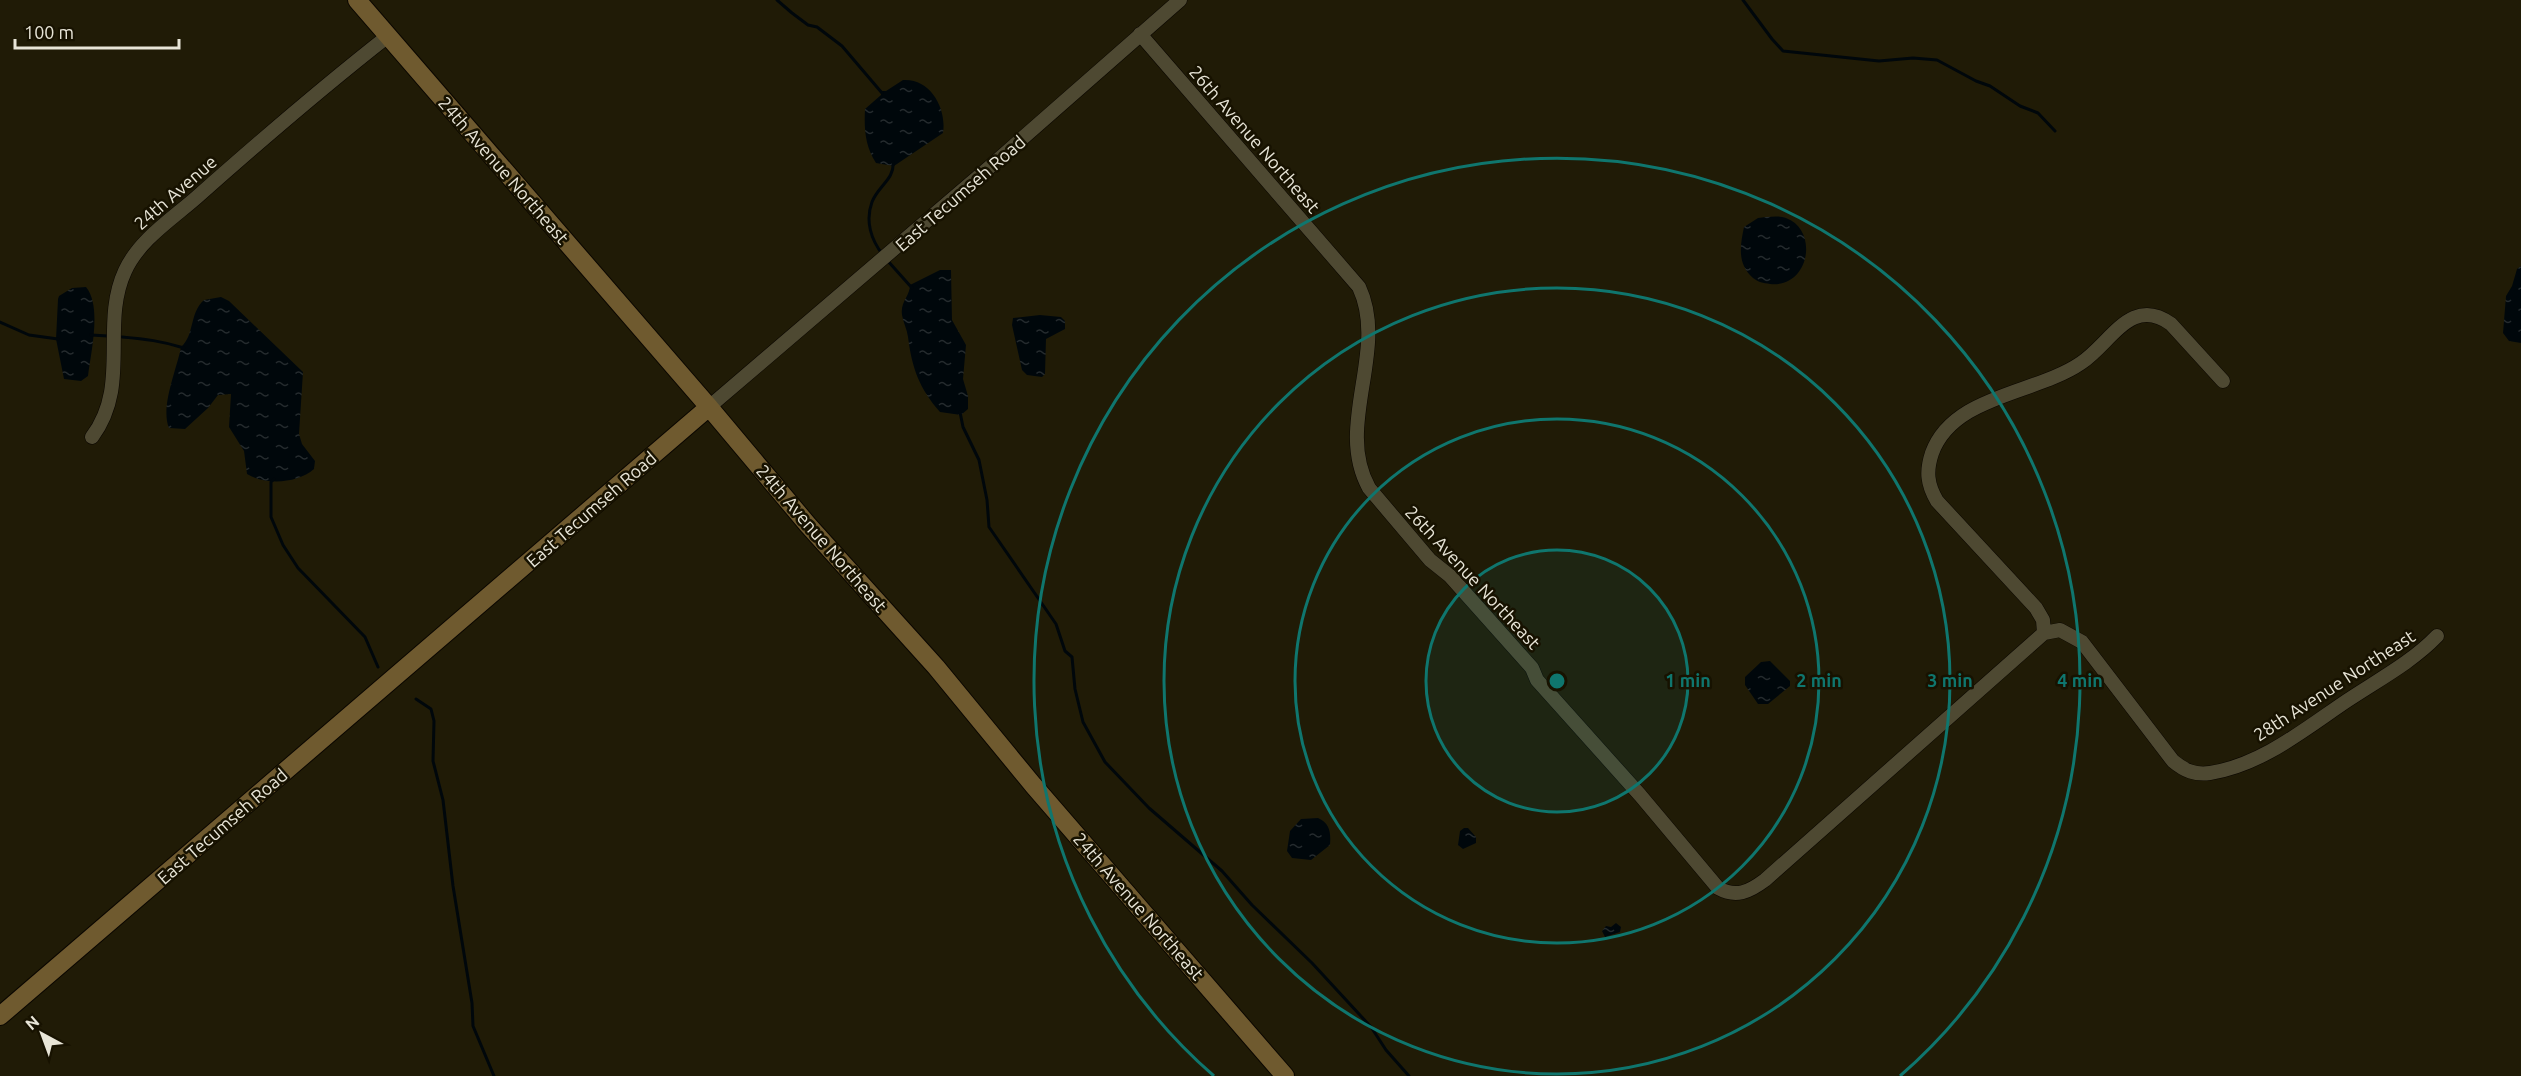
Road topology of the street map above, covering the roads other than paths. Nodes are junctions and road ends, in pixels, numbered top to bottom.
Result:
1 (357, 0) edge
2 (1180, 0) edge
3 (1140, 34) junction
4 (388, 36) junction
5 (2223, 381) dead end
6 (709, 407) junction
7 (93, 437) dead end
8 (2044, 633) junction
9 (2437, 636) dead end
10 (0, 1016) edge
11 (1285, 1076) edge

1 - 4 street, 24th Avenue Northeast
2 - 3 street, East Tecumseh Road
3 - 6 street, East Tecumseh Road
3 - 8 street, 26th Avenue Northeast
4 - 6 street, 24th Avenue Northeast
4 - 7 street, 24th Avenue
5 - 8 street
6 - 10 street, East Tecumseh Road
6 - 11 street, 24th Avenue Northeast
8 - 9 street, 28th Avenue Northeast

